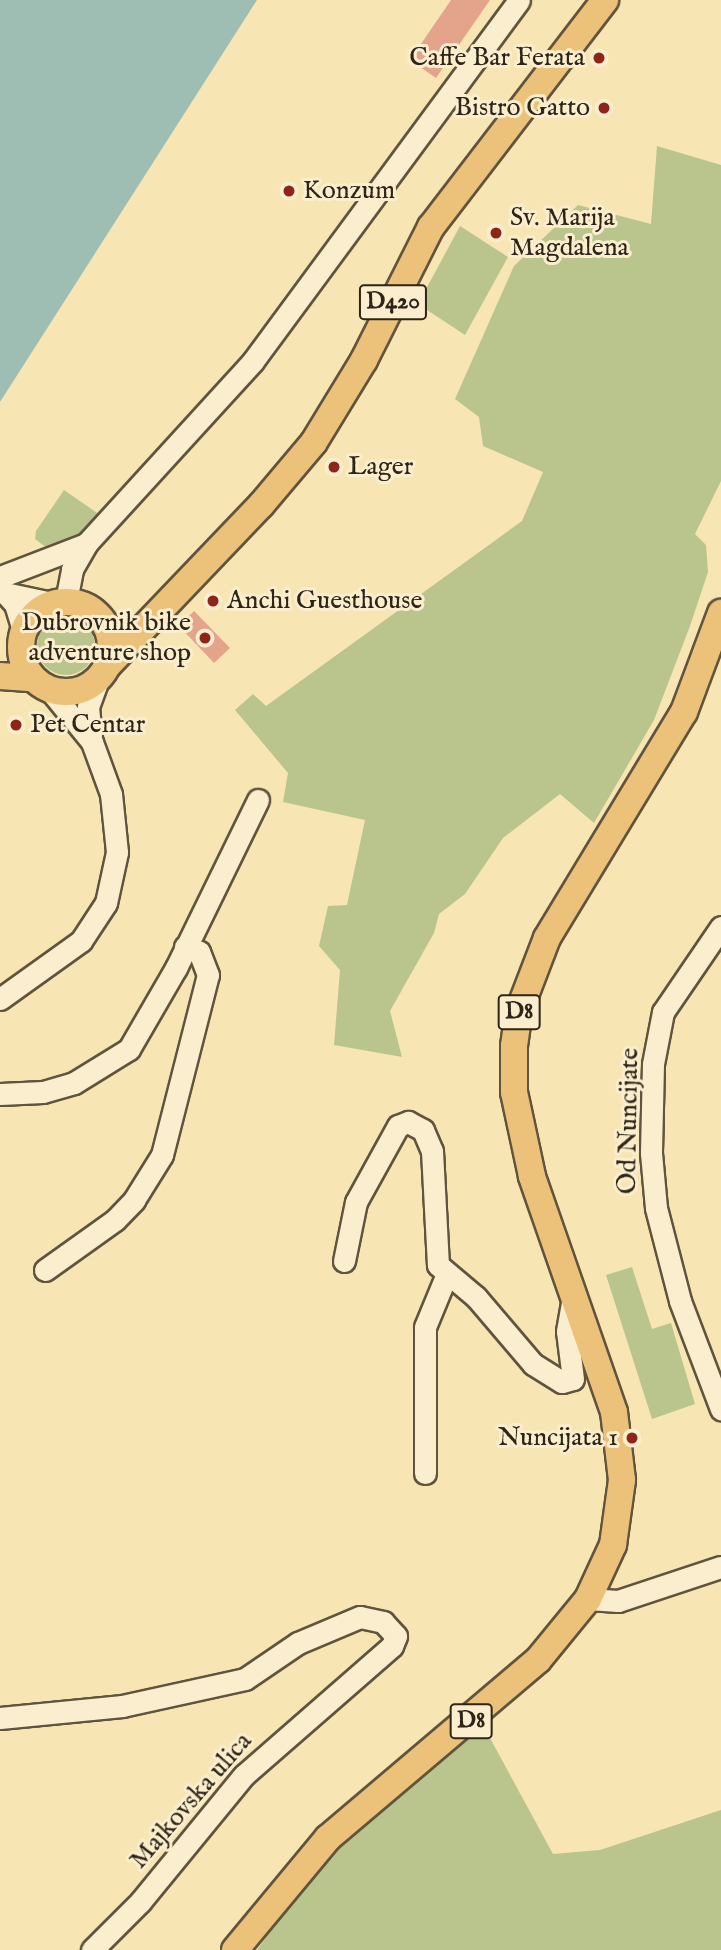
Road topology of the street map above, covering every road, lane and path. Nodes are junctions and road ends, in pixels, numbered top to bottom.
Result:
1 (519, 0) edge
2 (606, 0) edge
3 (87, 543) junction
4 (2, 588) edge
5 (174, 597) junction
6 (59, 602) junction
7 (721, 613) edge
8 (99, 616) junction
9 (22, 634) junction
10 (0, 663) edge
11 (103, 671) junction
12 (0, 676) edge
13 (41, 683) junction
14 (92, 742) junction
15 (258, 800) dead end
16 (721, 927) edge
17 (186, 947) junction
18 (0, 999) edge
19 (0, 1094) edge
20 (344, 1261) dead end
21 (45, 1270) dead end
22 (446, 1276) junction
23 (575, 1291) junction
24 (721, 1409) edge
25 (425, 1473) dead end
26 (721, 1567) edge
27 (587, 1599) junction
28 (0, 1718) edge
29 (92, 1950) edge
30 (235, 1950) edge

1 - 3 street
2 - 5 main road, D420
3 - 4 street
3 - 6 street
4 - 6 street
4 - 9 street
5 - 8 main road, D420
5 - 11 main road, D420
6 - 8 main road, D420
6 - 9 main road
7 - 23 main road, D8
8 - 11 main road
9 - 10 main road
9 - 13 main road
11 - 13 main road, D420
11 - 14 street
12 - 13 main road
13 - 14 street
14 - 18 street
15 - 17 street
16 - 24 street, Od Nuncijate
17 - 19 street
17 - 21 street
20 - 22 street
22 - 23 street
22 - 25 street
23 - 27 main road, D8
26 - 27 street
27 - 30 main road, D8
28 - 29 street, Majkovska ulica

